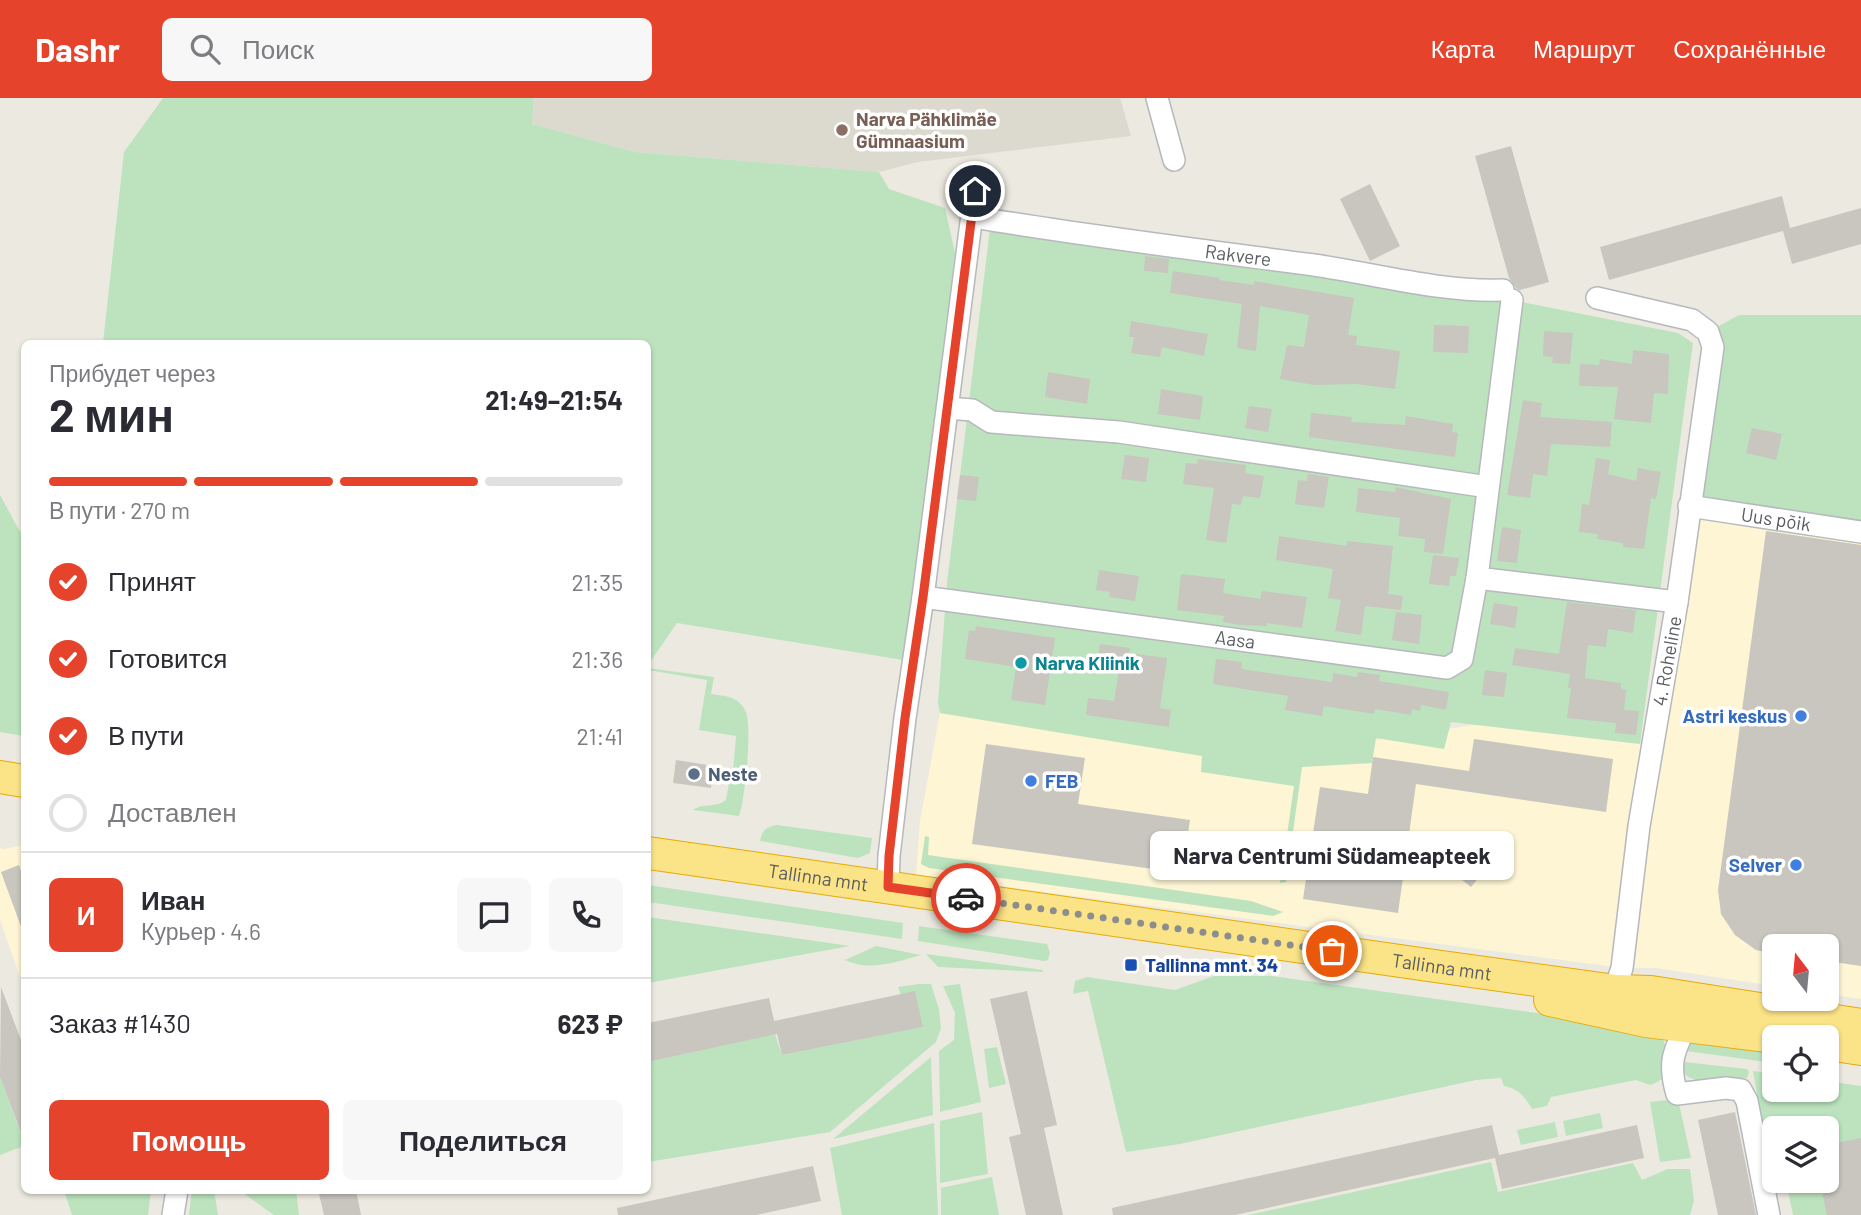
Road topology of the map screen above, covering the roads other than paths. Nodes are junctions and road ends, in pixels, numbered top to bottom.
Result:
1 (1157, 98) edge
2 (1174, 160) dead end
3 (975, 191) dead end
4 (973, 217) junction
5 (1507, 295) joint
6 (1597, 299) dead end
7 (948, 408) junction
8 (1488, 487) junction
9 (1689, 506) junction
10 (1861, 532) edge
11 (1477, 578) junction
12 (923, 597) junction
13 (1677, 602) junction
14 (0, 759) edge
15 (21, 762) edge
16 (0, 777) edge
17 (21, 780) edge
18 (651, 853) edge
19 (651, 873) edge
20 (888, 887) junction
21 (1610, 1002) junction
22 (1687, 1024) junction
23 (1861, 1025) edge
24 (1762, 1035) edge
25 (1839, 1046) edge
26 (1861, 1049) edge
27 (176, 1194) edge
28 (173, 1215) edge
29 (1769, 1215) edge

1 - 2 street
3 - 4 street
4 - 5 street, Rakvere
4 - 7 street
5 - 8 street, Aasa
6 - 9 street, 4. Roheline
7 - 8 street
7 - 12 street
8 - 11 street, Aasa
9 - 10 street, Uus põik
9 - 13 street, 4. Roheline
11 - 12 street, Aasa
11 - 13 street
12 - 20 street
13 - 21 street, 4. Roheline
14 - 15 highway
16 - 17 highway
18 - 20 highway, Tallinna mnt
19 - 21 highway, Tallinna mnt
20 - 21 highway, Tallinna mnt
21 - 22 highway, Tallinna mnt
21 - 23 highway, Tallinna mnt
22 - 24 highway, Tallinna mnt
22 - 29 street
25 - 26 highway
27 - 28 street

